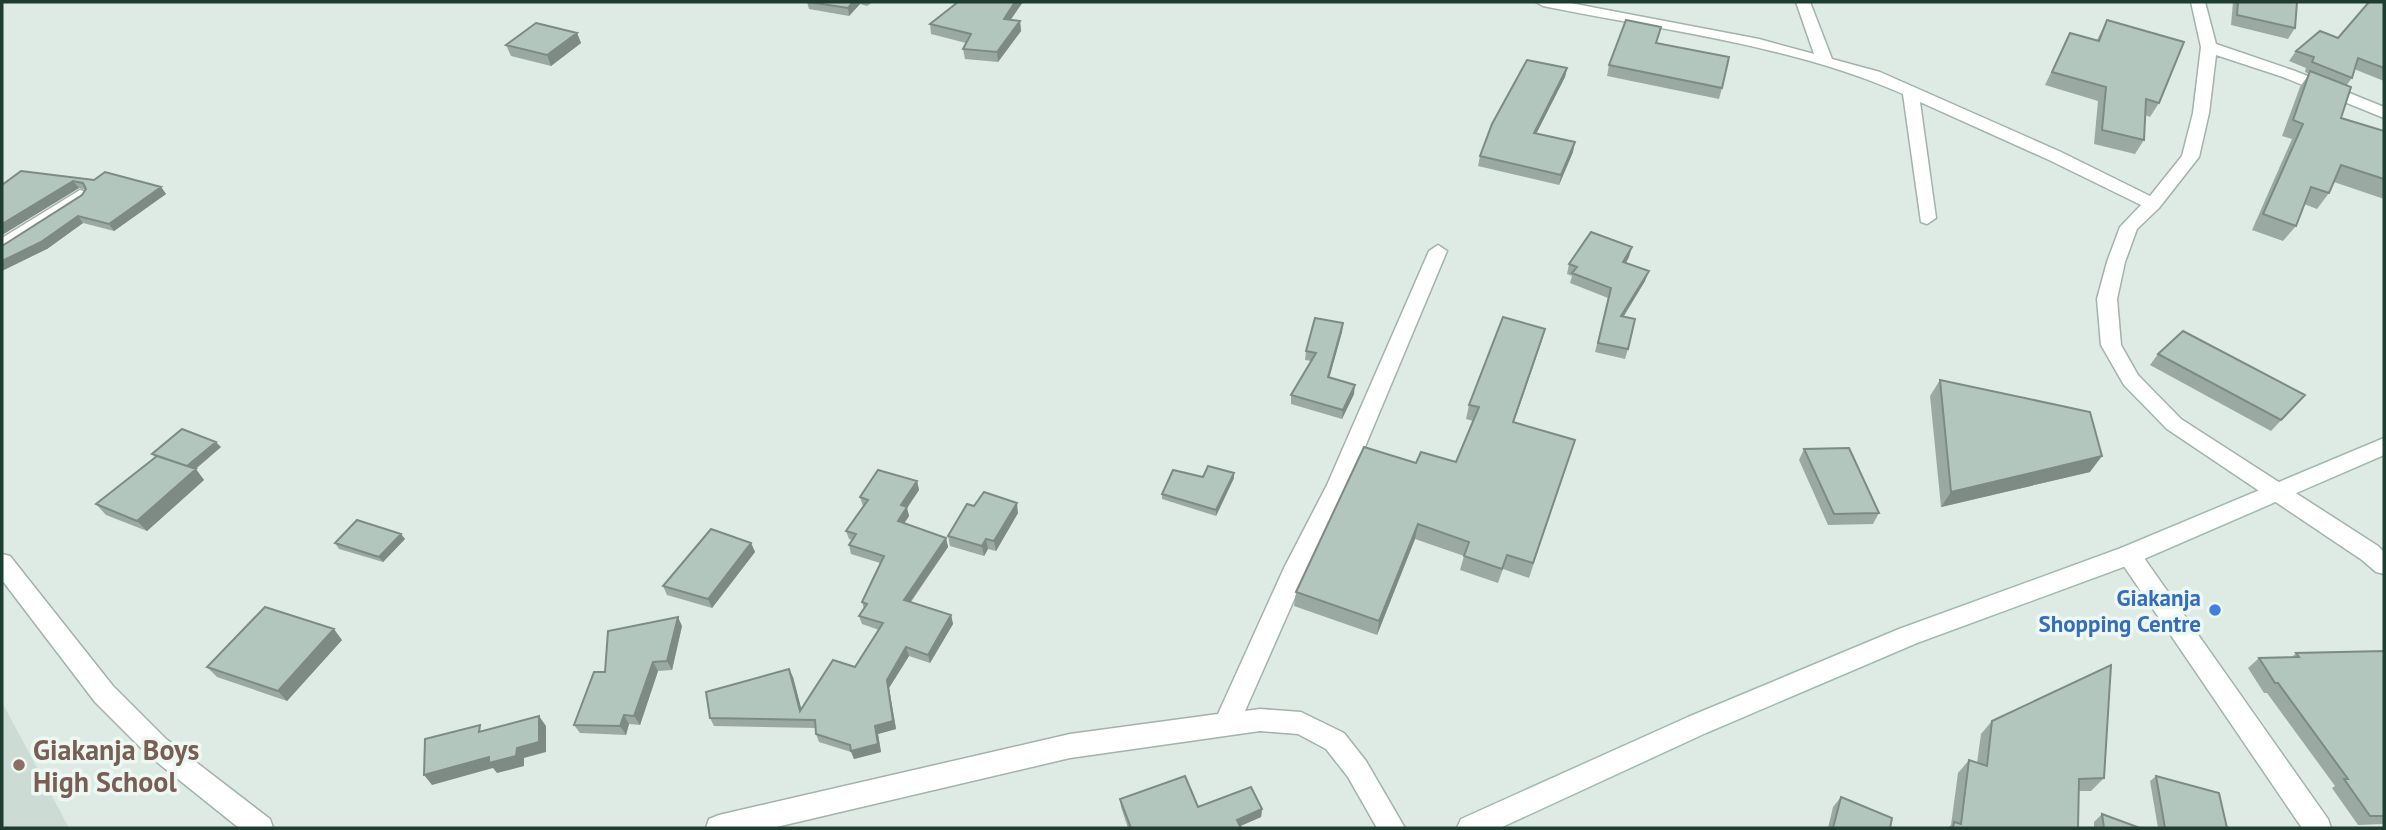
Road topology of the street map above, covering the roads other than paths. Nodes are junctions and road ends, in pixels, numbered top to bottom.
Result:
1 (1543, 2) edge
2 (1803, 2) edge
3 (2198, 2) edge
4 (2209, 47) junction
5 (1825, 62) junction
6 (1911, 93) junction
7 (2384, 113) edge
8 (80, 195) edge
9 (2153, 204) junction
10 (1927, 218) dead end
11 (2, 246) edge
12 (1438, 251) dead end
13 (2384, 446) edge
14 (2275, 491) junction
15 (2129, 555) junction
16 (2, 563) edge
17 (2384, 565) edge
18 (1227, 723) junction
19 (260, 828) edge
20 (719, 828) edge
21 (1392, 828) edge
22 (1471, 828) edge
23 (2318, 828) edge

1 - 5 street
2 - 5 street
3 - 4 street
4 - 7 street
4 - 9 street
5 - 6 street
6 - 9 street
6 - 10 street
8 - 11 street
9 - 14 street
12 - 18 street
13 - 14 street
14 - 15 street
14 - 17 street
15 - 22 street
15 - 23 street
16 - 19 street
18 - 20 street
18 - 21 street

